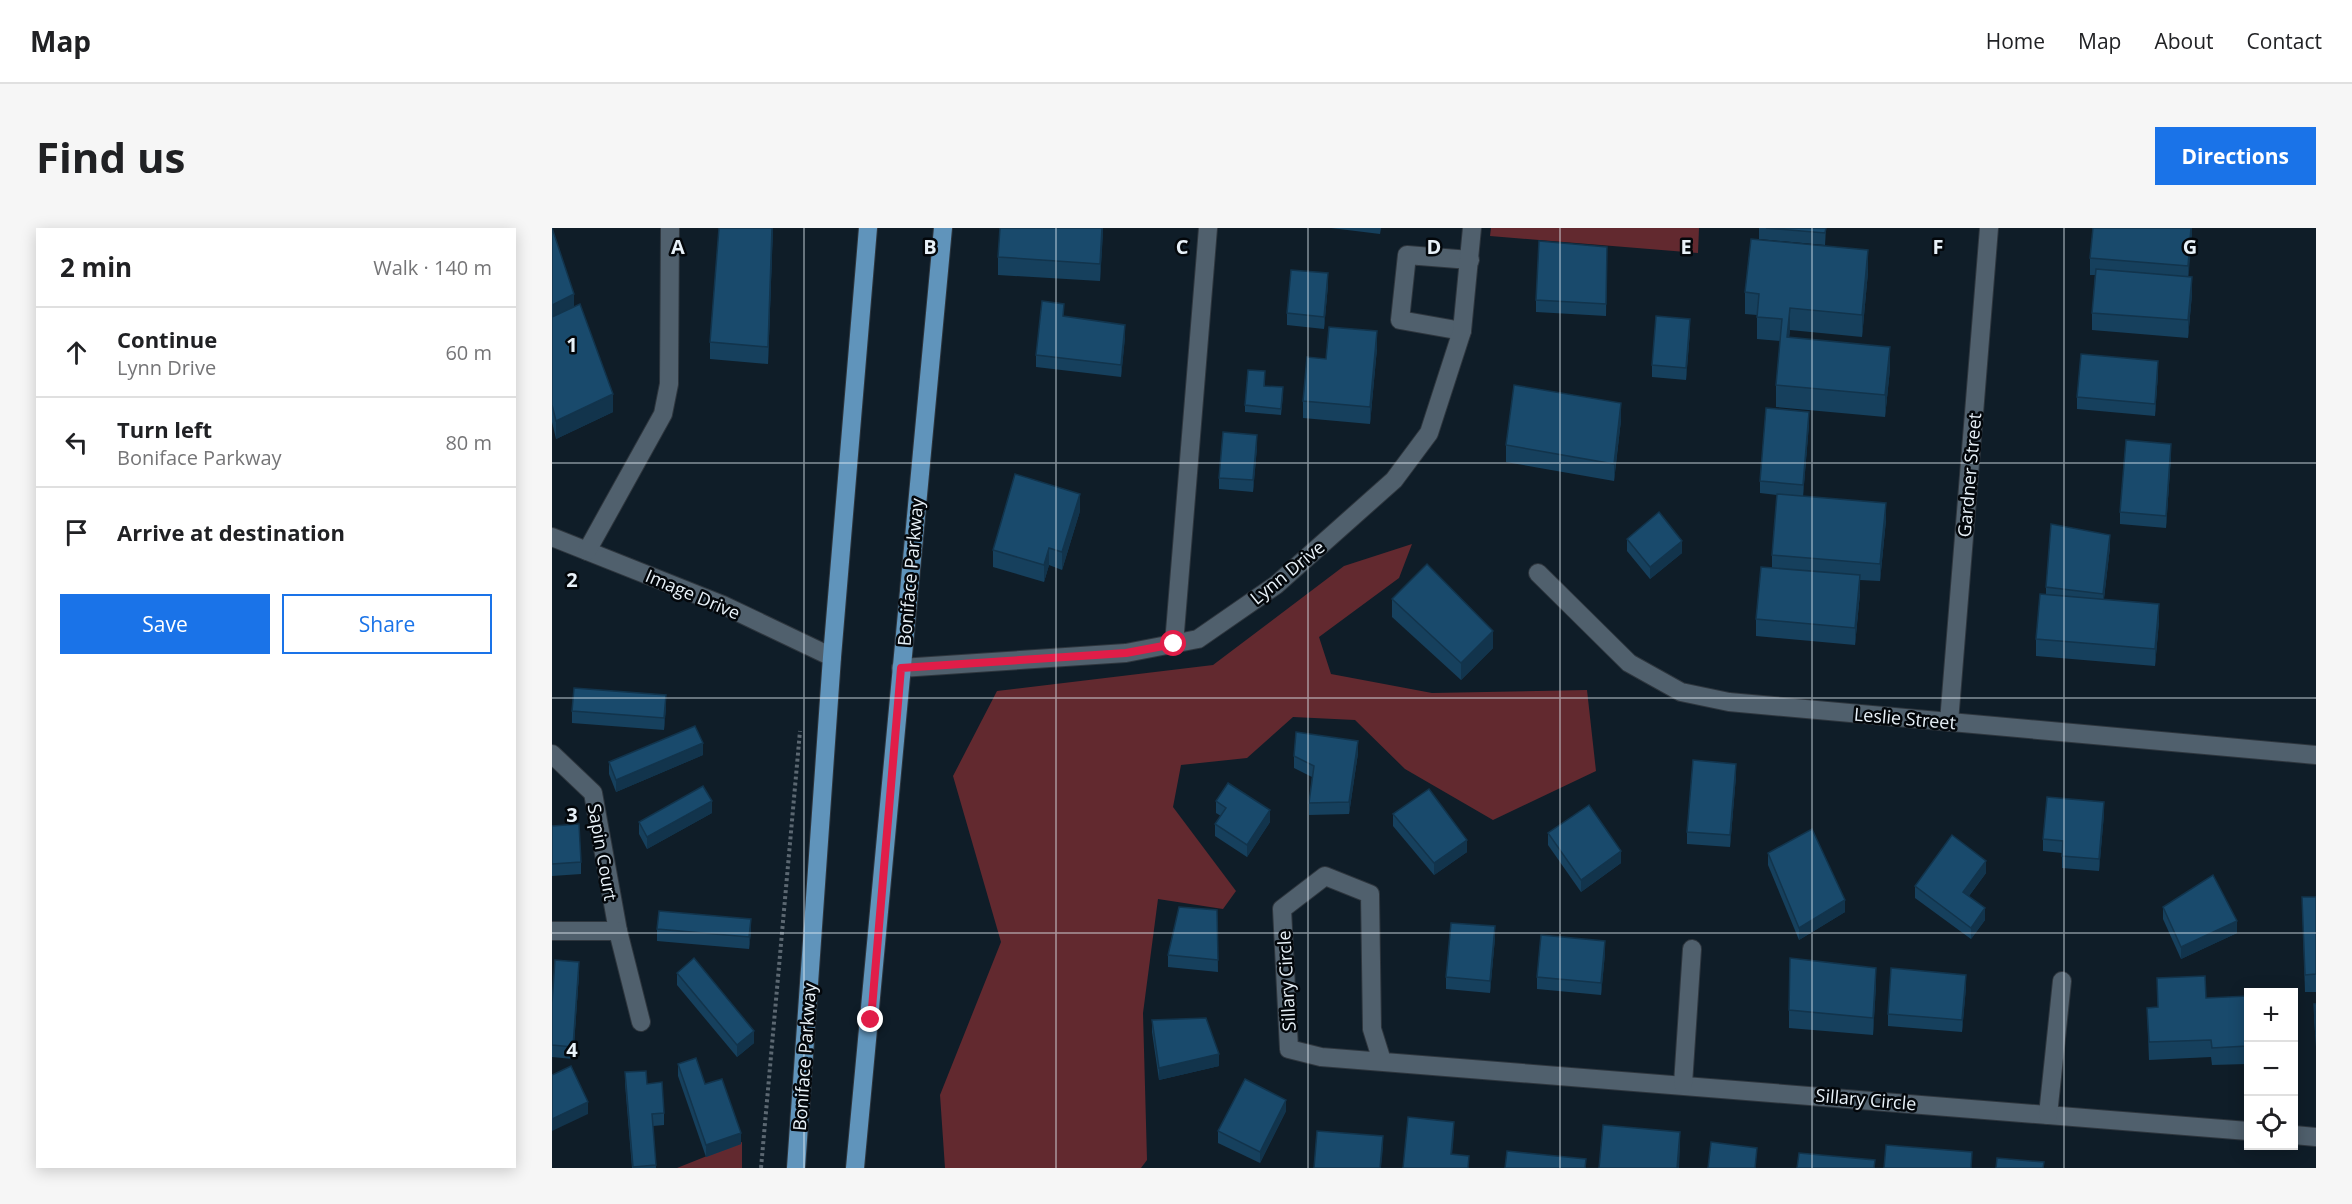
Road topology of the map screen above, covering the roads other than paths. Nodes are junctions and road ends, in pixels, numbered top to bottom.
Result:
1 (670, 228) edge
2 (868, 228) edge
3 (943, 228) edge
4 (1208, 228) edge
5 (1472, 228) edge
6 (1989, 228) edge
7 (1470, 260) junction
8 (1462, 331) junction
9 (552, 537) edge
10 (587, 551) junction
11 (1538, 573) dead end
12 (1174, 644) junction
13 (832, 657) junction
14 (901, 668) junction
15 (1949, 722) junction
16 (552, 754) edge
17 (2316, 755) edge
18 (552, 931) edge
19 (618, 931) junction
20 (1692, 949) dead end
21 (2062, 981) dead end
22 (641, 1022) dead end
23 (1382, 1061) junction
24 (1683, 1084) junction
25 (2049, 1115) junction
26 (2244, 1131) edge
27 (2298, 1135) edge
28 (2316, 1137) edge
29 (796, 1168) edge
30 (855, 1168) edge

1 - 10 street
2 - 13 main road, Boniface Parkway
3 - 14 main road, Boniface Parkway
4 - 12 street
5 - 7 street, Lynn Drive
6 - 15 street, Gardner Street
7 - 8 street, Lynn Drive
7 - 8 street
8 - 12 street, Lynn Drive
9 - 10 street, Image Drive
10 - 13 street, Image Drive
11 - 15 street, Leslie Street
12 - 14 street, Lynn Drive
13 - 29 main road, Boniface Parkway
14 - 30 main road, Boniface Parkway
15 - 17 street, Leslie Street
16 - 19 street, Sapin Court
18 - 19 street
19 - 22 street, Sapin Court
20 - 24 street
21 - 25 street
23 - 23 street, Sillary Circle
23 - 24 street, Sillary Circle
24 - 25 street, Sillary Circle
25 - 26 street, Sillary Circle
27 - 28 street

